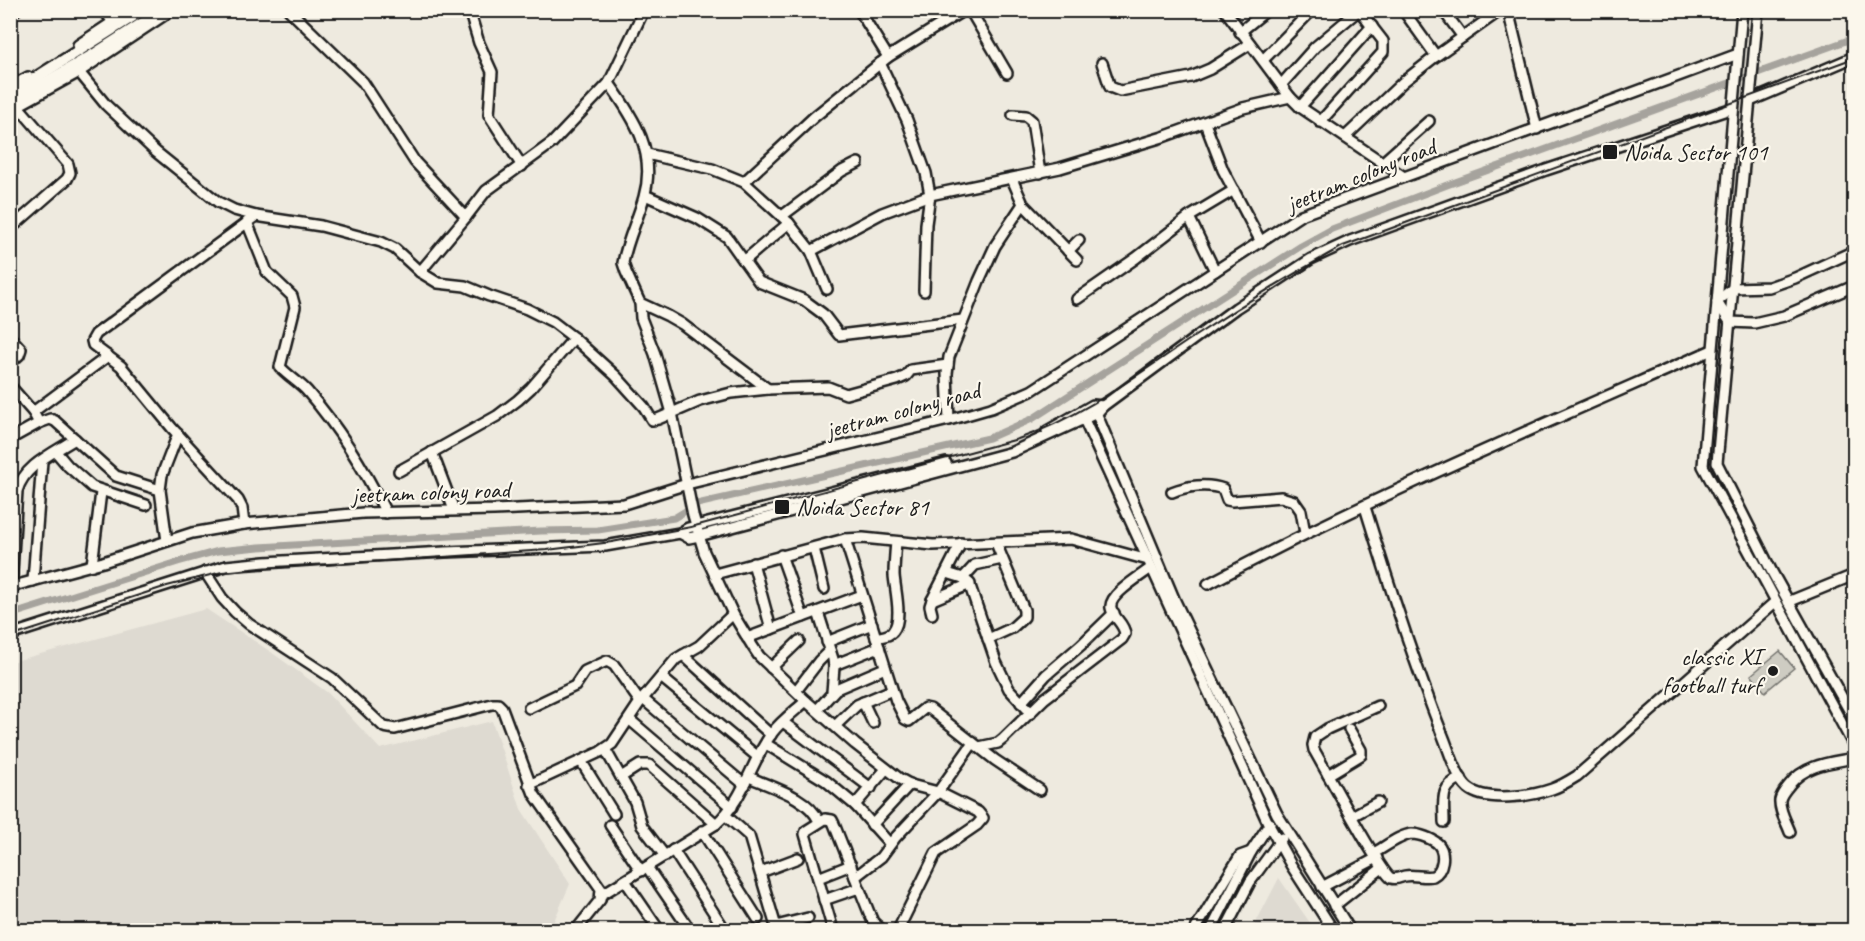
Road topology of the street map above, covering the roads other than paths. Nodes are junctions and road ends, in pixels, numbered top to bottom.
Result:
1 (15, 10) edge
2 (104, 10) edge
3 (131, 10) edge
4 (143, 10) edge
5 (163, 10) edge
6 (172, 10) edge
7 (290, 10) edge
8 (469, 10) edge
9 (644, 10) edge
10 (859, 10) edge
11 (964, 10) edge
12 (970, 10) edge
13 (1225, 10) edge
14 (1267, 10) edge
15 (1312, 10) edge
16 (1359, 10) edge
17 (1403, 10) edge
18 (1443, 10) edge
19 (1501, 10) edge
20 (1508, 10) edge
21 (1742, 10) edge
22 (1758, 10) edge
23 (10, 14) edge
24 (113, 22) junction
25 (1371, 26) junction
26 (1240, 32) junction
27 (1463, 37) junction
28 (1250, 44) junction
29 (1436, 56) junction
30 (1738, 56) junction
31 (1854, 57) edge
32 (884, 60) junction
33 (1263, 60) junction
34 (1102, 63) dead end
35 (79, 72) junction
36 (1007, 73) dead end
37 (609, 83) junction
38 (1281, 85) junction
39 (10, 87) edge
40 (10, 94) edge
41 (1290, 97) junction
42 (1750, 100) junction
43 (13, 106) edge
44 (1733, 106) junction
45 (1300, 107) junction
46 (1013, 115) dead end
47 (1429, 121) dead end
48 (1320, 122) junction
49 (1205, 123) junction
50 (1537, 129) junction
51 (1345, 137) junction
52 (647, 154) junction
53 (1383, 162) junction
54 (858, 163) dead end
55 (522, 166) junction
56 (1040, 173) junction
57 (1404, 177) junction
58 (1012, 179) junction
59 (744, 182) junction
60 (1234, 190) junction
61 (645, 195) junction
62 (930, 195) junction
63 (1023, 204) junction
64 (10, 215) edge
65 (466, 217) junction
66 (1189, 217) junction
67 (252, 219) junction
68 (786, 219) junction
69 (14, 226) edge
70 (1079, 240) dead end
71 (1261, 242) junction
72 (811, 251) junction
73 (1068, 251) junction
74 (1854, 251) edge
75 (1077, 260) dead end
76 (744, 261) junction
77 (1215, 271) junction
78 (420, 272) junction
79 (1854, 286) edge
80 (1733, 288) junction
81 (827, 289) dead end
82 (924, 291) dead end
83 (1077, 299) dead end
84 (1717, 302) junction
85 (640, 303) junction
86 (963, 320) junction
87 (1730, 322) junction
88 (10, 337) edge
89 (574, 338) junction
90 (1712, 350) junction
91 (108, 356) junction
92 (10, 363) edge
93 (948, 365) junction
94 (10, 386) edge
95 (768, 389) junction
96 (1098, 408) junction
97 (33, 412) junction
98 (672, 413) junction
99 (1082, 416) junction
100 (949, 420) junction
101 (39, 423) junction
102 (178, 434) junction
103 (10, 439) edge
104 (75, 439) junction
105 (56, 452) junction
106 (432, 452) junction
107 (42, 461) junction
108 (399, 471) dead end
109 (688, 489) junction
110 (160, 490) junction
111 (101, 492) junction
112 (1172, 492) dead end
113 (146, 505) dead end
114 (1365, 507) junction
115 (454, 510) junction
116 (386, 513) junction
117 (244, 524) junction
118 (697, 531) junction
119 (1305, 534) junction
120 (845, 539) junction
121 (167, 541) junction
122 (896, 542) junction
123 (961, 543) junction
124 (996, 543) junction
125 (814, 548) junction
126 (781, 555) junction
127 (1002, 559) junction
128 (753, 563) junction
129 (1150, 564) junction
130 (92, 565) junction
131 (205, 572) junction
132 (947, 573) junction
133 (715, 574) junction
134 (1854, 575) edge
135 (33, 581) junction
136 (966, 581) junction
137 (1208, 584) dead end
138 (11, 587) edge
139 (824, 589) dead end
140 (862, 595) junction
141 (932, 600) junction
142 (1775, 602) junction
143 (1788, 602) junction
144 (818, 612) junction
145 (1114, 613) junction
146 (733, 614) junction
147 (932, 614) dead end
148 (803, 617) junction
149 (872, 624) junction
150 (771, 629) junction
151 (10, 635) edge
152 (747, 638) junction
153 (988, 639) junction
154 (799, 641) dead end
155 (878, 643) junction
156 (829, 646) junction
157 (683, 655) junction
158 (834, 665) junction
159 (771, 668) junction
160 (885, 668) junction
161 (661, 677) junction
162 (892, 690) junction
163 (795, 691) junction
164 (832, 692) junction
165 (641, 700) junction
166 (806, 700) junction
167 (863, 702) junction
168 (1021, 703) junction
169 (1378, 706) dead end
170 (529, 708) dead end
171 (817, 710) junction
172 (1031, 713) junction
173 (1854, 719) edge
174 (630, 720) junction
175 (783, 722) junction
176 (873, 723) dead end
177 (835, 726) junction
178 (1349, 729) dead end
179 (771, 735) junction
180 (1853, 740) edge
181 (766, 744) junction
182 (976, 745) junction
183 (605, 749) junction
184 (758, 758) junction
185 (1854, 758) edge
186 (581, 761) junction
187 (886, 769) junction
188 (1328, 775) junction
189 (621, 777) junction
190 (1461, 778) junction
191 (747, 781) junction
192 (910, 784) junction
193 (530, 785) junction
194 (872, 788) junction
195 (1040, 790) dead end
196 (938, 792) junction
197 (1378, 802) dead end
198 (855, 805) junction
199 (732, 807) junction
200 (614, 814) dead end
201 (1277, 814) junction
202 (725, 815) junction
203 (1352, 816) junction
204 (819, 820) junction
205 (1444, 822) dead end
206 (716, 824) junction
207 (610, 825) dead end
208 (872, 825) junction
209 (1269, 825) junction
210 (702, 831) junction
211 (1287, 831) junction
212 (1791, 832) dead end
213 (1278, 842) junction
214 (890, 844) junction
215 (1251, 852) junction
216 (669, 853) junction
217 (1376, 856) junction
218 (798, 858) dead end
219 (851, 866) junction
220 (1382, 868) junction
221 (644, 869) junction
222 (761, 872) junction
223 (855, 877) junction
224 (818, 878) junction
225 (626, 882) junction
226 (1322, 887) junction
227 (859, 888) junction
228 (602, 895) junction
229 (824, 900) junction
230 (1334, 906) junction
231 (808, 918) dead end
232 (758, 919) dead end
233 (777, 928) edge
234 (576, 930) edge
235 (659, 930) edge
236 (690, 930) edge
237 (725, 930) edge
238 (833, 930) edge
239 (882, 930) edge
240 (898, 930) edge
241 (1196, 930) edge
242 (1211, 930) edge
243 (1226, 930) edge
244 (1333, 930) edge
245 (1350, 930) edge

1 - 23 street
2 - 24 street
3 - 24 street
4 - 40 main road
5 - 43 main road
6 - 35 street
7 - 65 street
8 - 55 street
9 - 37 street
10 - 32 street
11 - 32 street
12 - 36 street
13 - 26 street
14 - 26 street
15 - 33 street
16 - 25 street
16 - 38 street
17 - 29 street
18 - 27 street
19 - 27 street
20 - 50 street
21 - 30 street
22 - 42 street
24 - 39 street
25 - 45 street
25 - 48 street
26 - 28 street
27 - 29 street
28 - 33 street
28 - 34 street
29 - 51 street
30 - 44 street
30 - 50 street, jeetram colony road
31 - 42 street
32 - 59 street
32 - 62 street
33 - 38 street
35 - 43 street
35 - 67 street
37 - 52 street
37 - 55 street
38 - 41 street
41 - 45 street
41 - 49 street
42 - 80 street
43 - 69 street
44 - 84 street
44 - 96 street
45 - 48 street
46 - 56 street
47 - 53 street
48 - 51 street
49 - 56 street
49 - 60 street
50 - 57 street, jeetram colony road
51 - 53 street
52 - 59 street
52 - 61 street
53 - 57 street
54 - 68 street
55 - 65 street
56 - 58 street
57 - 71 street, jeetram colony road
58 - 62 street
58 - 63 street
59 - 68 street
60 - 66 street
60 - 71 street
61 - 76 street
61 - 85 street
62 - 72 street
62 - 82 street
63 - 73 street
63 - 86 street
64 - 69 street
65 - 78 street
66 - 77 street
66 - 83 street
67 - 78 street
67 - 91 street
67 - 116 street
68 - 72 street
68 - 76 street
70 - 73 street
71 - 77 street, jeetram colony road
72 - 81 street
73 - 75 street
74 - 80 street
76 - 86 street
77 - 100 street, jeetram colony road
78 - 89 street
79 - 87 street
80 - 84 street
80 - 87 street
84 - 87 street
84 - 90 street
85 - 95 street
85 - 98 street
86 - 93 street
87 - 143 street
88 - 92 street
89 - 98 street
89 - 106 street
90 - 114 street
90 - 142 street
91 - 97 street
91 - 102 street
93 - 95 street
93 - 100 street
94 - 97 street
95 - 98 street
96 - 99 street
96 - 201 street
97 - 101 street
98 - 109 street
99 - 118 street
99 - 129 street
100 - 109 street, jeetram colony road
101 - 103 street
101 - 104 street
102 - 110 street
102 - 117 street
104 - 105 street
104 - 110 street
105 - 107 street
105 - 111 street
106 - 108 street
106 - 115 street
107 - 135 street
107 - 138 street
109 - 115 street, jeetram colony road
109 - 118 street
110 - 121 street
111 - 113 street
111 - 130 street
112 - 119 street
114 - 119 street
114 - 190 street
115 - 116 street, jeetram colony road
116 - 117 street, jeetram colony road
117 - 121 street, jeetram colony road
118 - 131 street
118 - 133 street
119 - 137 street
120 - 122 street
120 - 125 street
120 - 140 street
121 - 130 street, jeetram colony road
122 - 123 street
122 - 155 street
123 - 124 street
123 - 132 street
124 - 127 street
124 - 129 street
125 - 126 street
125 - 139 street
126 - 128 street
126 - 148 street
127 - 136 street
127 - 153 street
128 - 133 street
128 - 150 street
129 - 145 street
129 - 209 street
130 - 135 street, jeetram colony road
131 - 151 street
131 - 193 street
132 - 136 street
132 - 141 street
133 - 146 street
134 - 143 street
135 - 138 street, jeetram colony road
136 - 141 street
136 - 153 street
140 - 144 street
140 - 149 street
141 - 147 street
142 - 180 street
142 - 190 street
143 - 173 street
144 - 148 street
144 - 156 street
145 - 168 street
145 - 172 street
146 - 152 street
146 - 157 street
148 - 150 street
149 - 155 street
149 - 156 street
150 - 152 street
152 - 159 street
153 - 168 street
154 - 159 street
155 - 158 street
155 - 160 street
156 - 158 street
156 - 163 street
157 - 161 street
157 - 179 street
158 - 164 street
159 - 163 street
160 - 162 street
160 - 164 street
161 - 165 street
161 - 184 street
162 - 167 street
162 - 182 street
163 - 166 street
164 - 171 street
165 - 170 street
165 - 174 street
165 - 191 street
166 - 171 street
166 - 175 street
167 - 176 street
167 - 177 street
168 - 172 street
169 - 188 street
171 - 177 street
172 - 182 street
174 - 183 street
174 - 199 street
175 - 179 street
175 - 194 street
177 - 187 street
178 - 188 street
179 - 181 street
181 - 184 street
181 - 198 street
182 - 195 street
182 - 196 street
183 - 186 street
183 - 189 street
184 - 191 street
185 - 212 street
186 - 193 street
186 - 200 street
187 - 192 street
187 - 194 street
188 - 203 street
189 - 206 street
189 - 216 street
190 - 205 street
191 - 199 street
191 - 204 street
192 - 196 street
192 - 208 street
193 - 228 street
194 - 198 street
196 - 214 street
196 - 240 street
197 - 203 street
198 - 208 street
199 - 202 street
201 - 209 street
201 - 211 street
202 - 206 street
202 - 222 street
203 - 217 street
204 - 219 street
204 - 224 street
206 - 210 street
207 - 221 street
208 - 214 street
209 - 213 street
209 - 215 street
210 - 216 street
210 - 232 street
211 - 213 street
211 - 226 street
213 - 243 street
213 - 244 street
214 - 223 street
215 - 241 street
215 - 242 street
216 - 221 street
216 - 237 street
217 - 220 street
217 - 220 street
217 - 226 street
218 - 222 street
219 - 223 street
219 - 224 street
220 - 230 street
221 - 225 street
221 - 236 street
222 - 233 street
223 - 227 street
224 - 229 street
225 - 228 street
225 - 235 street
226 - 230 street
227 - 229 street
227 - 239 street
228 - 234 street
229 - 238 street
230 - 245 street
231 - 233 street

